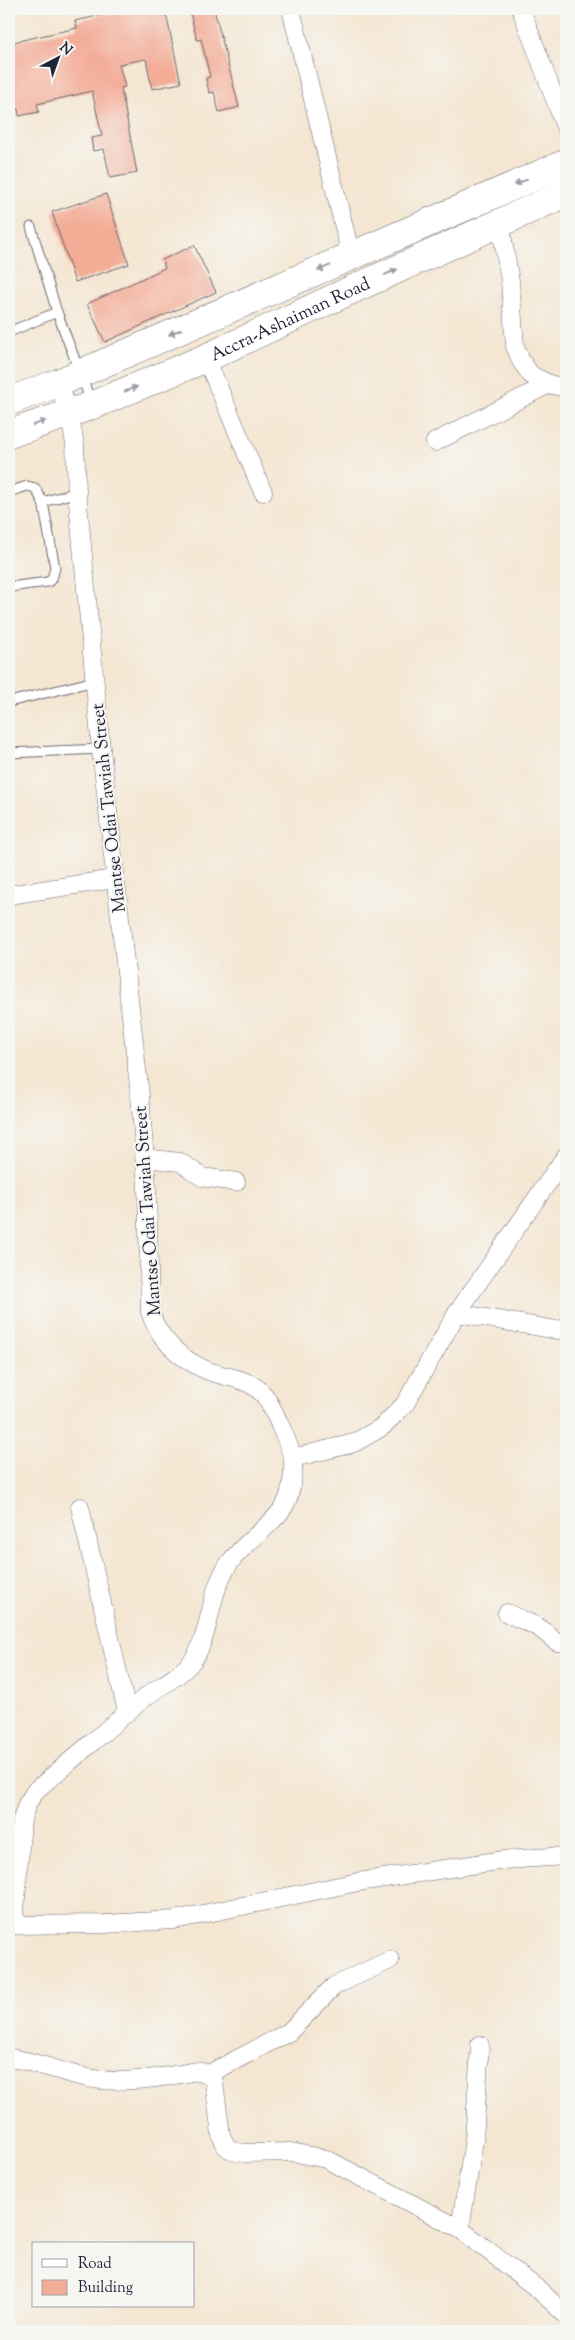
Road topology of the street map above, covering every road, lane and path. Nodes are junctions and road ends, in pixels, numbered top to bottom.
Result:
1 (291, 9) edge
2 (521, 9) edge
3 (566, 129) edge
4 (566, 163) edge
5 (566, 193) edge
6 (500, 223) junction
7 (32, 227) dead end
8 (350, 256) junction
9 (57, 312) junction
10 (9, 332) edge
11 (206, 358) junction
12 (69, 378) junction
13 (549, 384) junction
14 (566, 388) edge
15 (9, 400) edge
16 (81, 408) junction
17 (9, 434) edge
18 (435, 442) dead end
19 (9, 492) edge
20 (78, 492) junction
21 (263, 492) dead end
22 (43, 502) junction
23 (9, 588) edge
24 (95, 680) junction
25 (9, 702) edge
26 (101, 749) junction
27 (9, 754) edge
28 (114, 879) junction
29 (9, 895) edge
30 (566, 1156) edge
31 (144, 1158) junction
32 (236, 1182) dead end
33 (457, 1313) junction
34 (566, 1328) edge
35 (293, 1458) junction
36 (80, 1507) dead end
37 (507, 1613) dead end
38 (566, 1643) edge
39 (127, 1712) junction
40 (566, 1856) edge
41 (12, 1925) edge
42 (390, 1960) dead end
43 (480, 2045) dead end
44 (9, 2058) edge
45 (208, 2074) junction
46 (460, 2229) junction
47 (566, 2315) edge

1 - 8 street
2 - 3 street
4 -> 8 main road, Accra-Ashaiman Road
5 - 6 main road, Accra-Ashaiman Road
11 -> 6 main road, Accra-Ashaiman Road
6 - 13 street
7 - 9 lane
8 -> 12 main road, Accra-Ashaiman Road
9 - 10 lane
9 - 12 lane
16 -> 11 main road, Accra-Ashaiman Road
11 - 21 street
12 - 15 main road, Accra-Ashaiman Road
12 - 16 street, Mantse Odai Tawiah Street
12 - 16 lane
13 - 14 street
13 - 18 street
17 -> 16 main road, Accra-Ashaiman Road
16 - 20 street, Mantse Odai Tawiah Street
19 - 22 lane
20 - 22 lane
20 - 24 street, Mantse Odai Tawiah Street
22 - 23 lane
24 - 25 lane
24 - 26 street, Mantse Odai Tawiah Street
26 - 27 lane
26 - 28 street, Mantse Odai Tawiah Street
28 - 29 street
28 - 31 street, Mantse Odai Tawiah Street
30 - 33 street
31 - 32 street
31 - 35 street, Mantse Odai Tawiah Street
33 - 34 street
33 - 35 street
35 - 39 street, Mantse Odai Tawiah Street
36 - 39 street
37 - 38 street
39 - 41 street, Mantse Odai Tawiah Street
40 - 41 street
42 - 45 street
43 - 46 street
44 - 45 street
45 - 46 street
46 - 47 street

